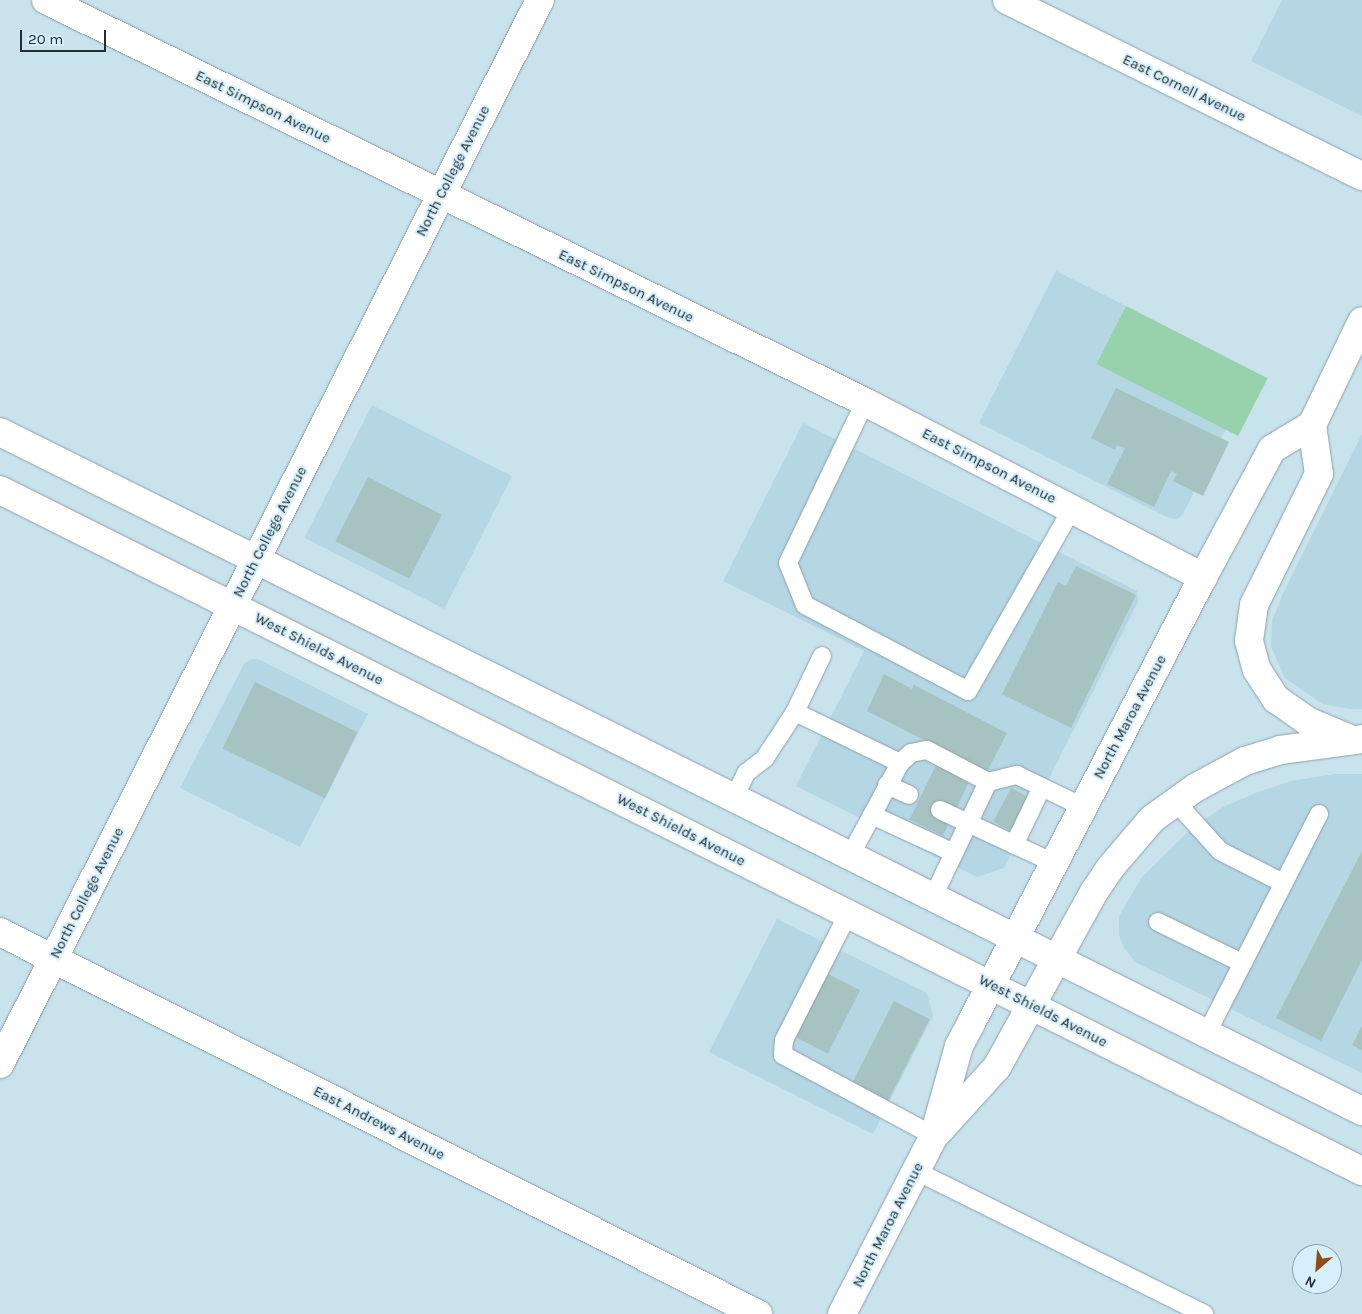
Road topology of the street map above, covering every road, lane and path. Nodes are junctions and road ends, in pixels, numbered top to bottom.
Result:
1 (46, 0) edge
2 (540, 0) edge
3 (1007, 0) edge
4 (1362, 176) edge
5 (441, 195) junction
6 (1362, 321) edge
7 (865, 402) junction
8 (1312, 425) junction
9 (0, 432) edge
10 (0, 490) edge
11 (1072, 509) junction
12 (256, 560) junction
13 (1203, 577) junction
14 (232, 606) junction
15 (822, 656) dead end
16 (795, 712) junction
17 (1356, 739) edge
18 (900, 763) junction
19 (988, 782) junction
20 (888, 784) junction
21 (1042, 787) junction
22 (909, 795) dead end
23 (734, 798) junction
24 (1175, 801) junction
25 (1083, 807) junction
26 (940, 810) dead end
27 (1319, 814) dead end
28 (872, 815) junction
29 (968, 823) junction
30 (1014, 845) junction
31 (954, 853) junction
32 (850, 856) junction
33 (1054, 863) junction
34 (1283, 882) junction
35 (933, 897) junction
36 (848, 914) junction
37 (1158, 922) dead end
38 (0, 932) edge
39 (1015, 938) junction
40 (54, 959) junction
41 (1059, 959) junction
42 (1242, 963) junction
43 (990, 985) junction
44 (1032, 1006) junction
45 (1207, 1033) junction
46 (0, 1064) edge
47 (1362, 1111) edge
48 (934, 1136) junction
49 (916, 1171) junction
50 (1362, 1171) edge
51 (758, 1314) edge
52 (842, 1314) edge
53 (1204, 1314) edge

1 - 5 main road, East Simpson Avenue
2 - 5 main road, North College Avenue
3 - 4 main road, East Cornell Avenue
5 - 7 main road, East Simpson Avenue
5 - 12 main road, North College Avenue
6 - 8 main road
7 - 11 main road, East Simpson Avenue
7 - 11 lane
8 - 13 main road, North Maroa Avenue
8 - 17 main road
9 - 12 main road
10 - 14 main road, West Shields Avenue
11 - 13 main road, East Simpson Avenue
12 - 14 main road, North College Avenue
12 - 23 main road
13 - 25 main road, North Maroa Avenue
14 - 36 main road, West Shields Avenue
14 - 40 main road, North College Avenue
15 - 16 lane
16 - 18 lane
16 - 23 lane
17 - 24 main road, North Maroa Avenue
18 - 19 lane
18 - 20 lane
19 - 21 lane
19 - 29 lane
20 - 22 lane
20 - 28 lane
21 - 25 lane
21 - 30 lane
23 - 32 main road
24 - 34 lane
24 - 41 main road, North Maroa Avenue
25 - 33 main road, North Maroa Avenue
26 - 29 lane
27 - 34 lane
28 - 31 lane
28 - 32 lane
29 - 30 lane
29 - 31 lane
30 - 33 lane
31 - 35 lane
32 - 35 main road
33 - 39 main road, North Maroa Avenue
34 - 42 lane
35 - 39 main road
36 - 43 main road, West Shields Avenue
36 - 48 lane
37 - 42 lane
38 - 40 main road, East Andrews Avenue
39 - 41 main road
39 - 43 main road, North Maroa Avenue
40 - 46 main road, North College Avenue
40 - 51 main road, East Andrews Avenue
41 - 44 main road, North Maroa Avenue
41 - 45 main road
42 - 45 lane
43 - 44 main road, West Shields Avenue
43 - 48 main road, North Maroa Avenue
44 - 48 main road, North Maroa Avenue
44 - 50 main road, West Shields Avenue
45 - 47 main road
48 - 49 main road, North Maroa Avenue
49 - 52 main road, North Maroa Avenue
49 - 53 lane

